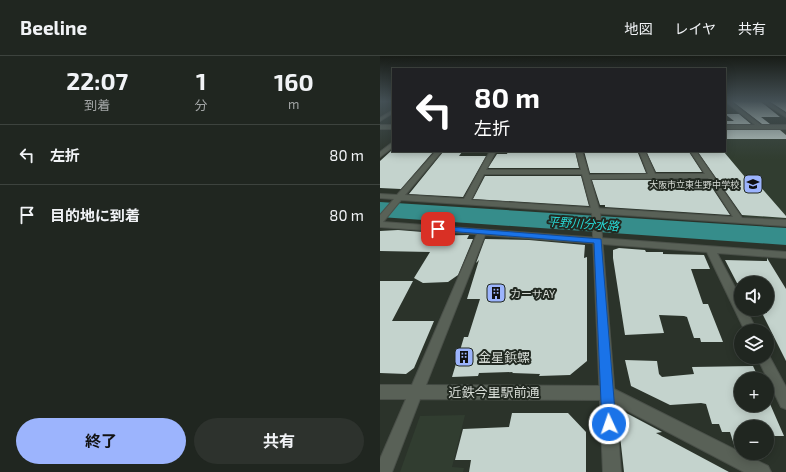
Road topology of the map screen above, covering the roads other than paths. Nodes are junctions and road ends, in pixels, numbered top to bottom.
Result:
1 (752, 120) edge
2 (380, 127) edge
3 (392, 127) edge
4 (726, 127) edge
5 (760, 127) junction
6 (786, 127) edge
7 (392, 145) edge
8 (438, 152) edge
9 (492, 152) edge
10 (579, 152) edge
11 (642, 152) edge
12 (694, 152) edge
13 (380, 155) edge
14 (482, 172) junction
15 (586, 174) junction
16 (652, 176) junction
17 (710, 176) junction
18 (380, 196) edge
19 (397, 198) junction
20 (466, 202) junction
21 (596, 212) junction
22 (380, 220) edge
23 (739, 220) junction
24 (786, 223) edge
25 (380, 224) edge
26 (482, 232) junction
27 (598, 241) junction
28 (711, 250) junction
29 (786, 255) edge
30 (748, 324) edge
31 (767, 364) edge
32 (380, 392) edge
33 (415, 392) junction
34 (608, 393) junction
35 (786, 402) edge
36 (383, 472) edge
37 (612, 472) edge
38 (762, 472) edge

1 - 5 street
2 - 3 street
4 - 5 street
5 - 6 street
7 - 13 street
8 - 19 street
9 - 14 street
10 - 15 street
11 - 16 street
12 - 17 street
14 - 15 street
14 - 20 street
15 - 16 street
15 - 21 street
16 - 17 street
17 - 23 street
18 - 19 street
19 - 20 street
19 - 22 street
20 - 21 street
21 - 23 street
21 - 27 street
23 - 24 street
25 - 26 street
26 - 27 street
26 - 33 street
27 - 28 street
27 - 34 street
28 - 29 street
28 - 30 street
31 - 35 street
32 - 33 street, 近鉄今里駅前通
33 - 34 street, 近鉄今里駅前通
33 - 36 street
34 - 37 street
34 - 38 street

